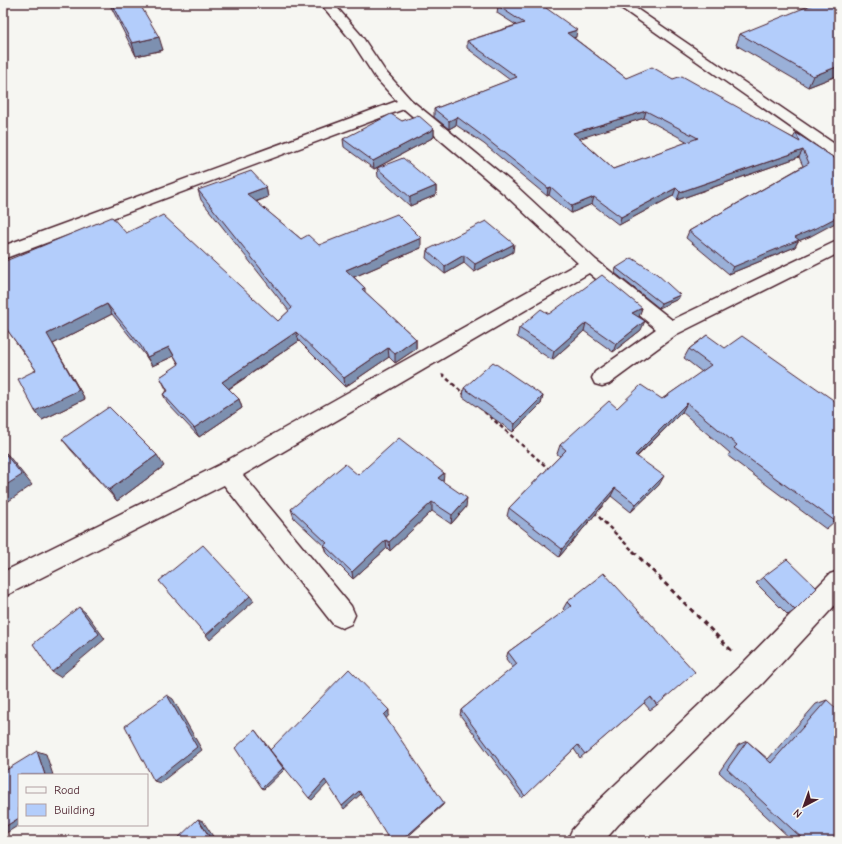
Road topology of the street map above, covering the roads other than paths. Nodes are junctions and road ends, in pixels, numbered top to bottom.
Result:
1 (326, 3) edge
2 (620, 3) edge
3 (406, 103) junction
4 (839, 154) edge
5 (839, 246) edge
6 (3, 253) edge
7 (590, 264) junction
8 (670, 329) junction
9 (602, 378) dead end
10 (226, 472) junction
11 (839, 583) edge
12 (3, 585) edge
13 (342, 615) dead end
14 (583, 841) edge

1 - 3 street
2 - 4 street
3 - 6 street
3 - 7 street
5 - 8 street
7 - 8 street
7 - 10 street
8 - 9 street
10 - 12 street
10 - 13 street
11 - 14 street

